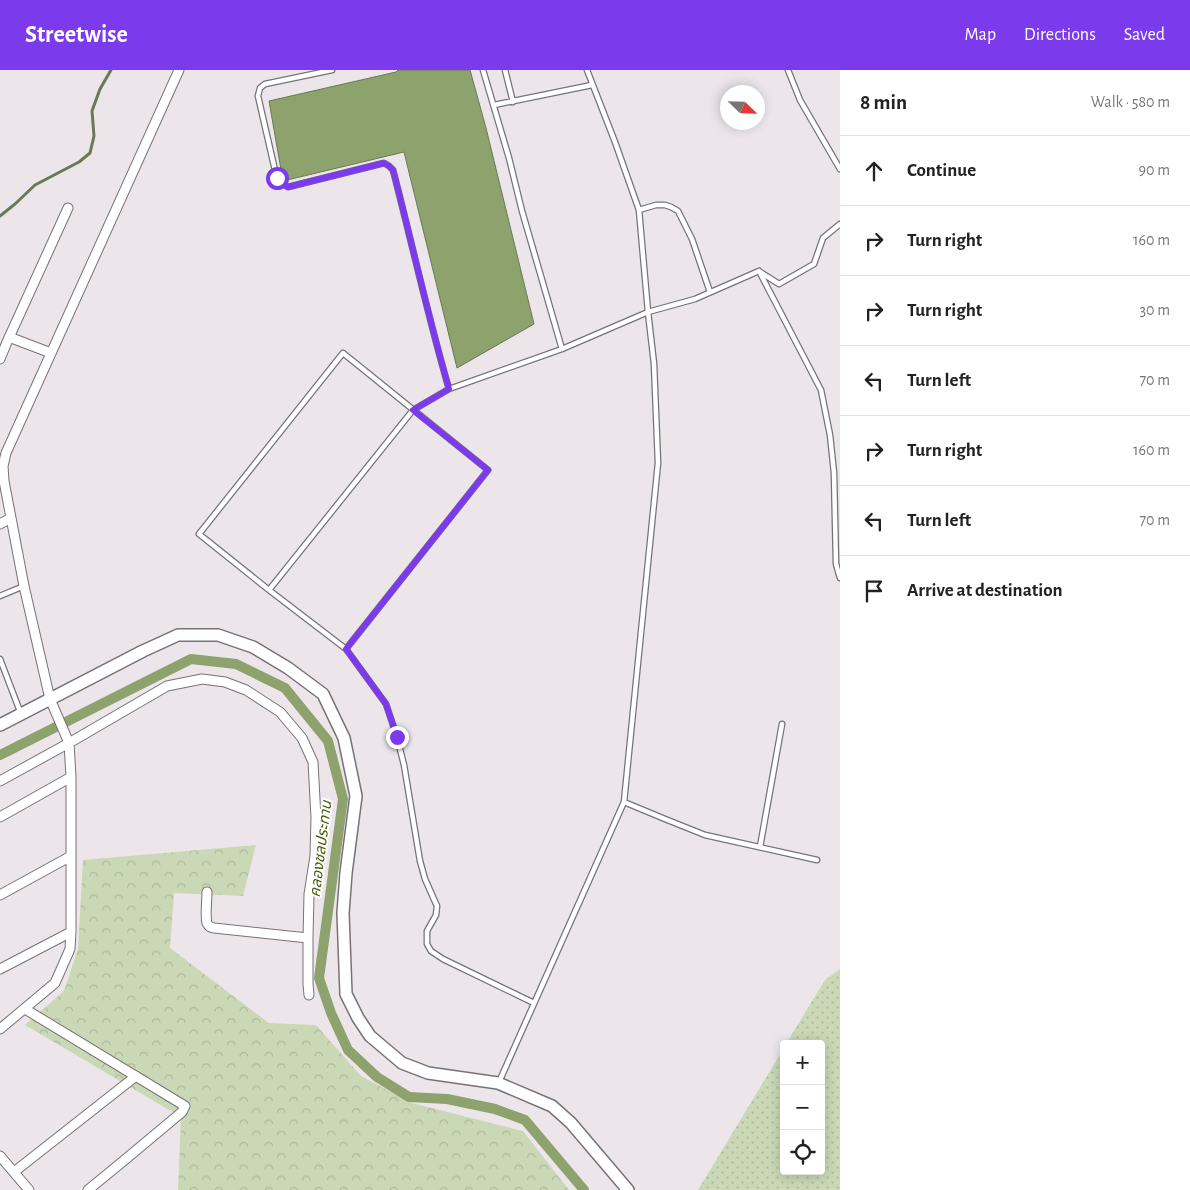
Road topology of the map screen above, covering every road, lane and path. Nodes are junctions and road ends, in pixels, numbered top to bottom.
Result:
1 (179, 70) edge
2 (332, 70) edge
3 (483, 70) edge
4 (505, 70) edge
5 (587, 70) edge
6 (788, 70) edge
7 (592, 85) junction
8 (513, 102) junction
9 (494, 105) junction
10 (840, 169) edge
11 (68, 208) dead end
12 (639, 210) junction
13 (840, 224) edge
14 (759, 271) junction
15 (710, 292) junction
16 (648, 312) junction
17 (9, 337) junction
18 (562, 349) junction
19 (50, 353) junction
20 (0, 360) edge
21 (449, 389) junction
22 (413, 410) junction
23 (2, 467) edge
24 (11, 518) junction
25 (0, 524) edge
26 (840, 578) edge
27 (24, 586) junction
28 (269, 590) junction
29 (0, 596) edge
30 (346, 649) junction
31 (0, 659) edge
32 (50, 699) junction
33 (21, 714) junction
34 (782, 724) dead end
35 (0, 725) edge
36 (70, 743) junction
37 (71, 777) junction
38 (0, 781) edge
39 (624, 802) junction
40 (0, 818) edge
41 (760, 848) junction
42 (70, 856) junction
43 (817, 860) dead end
44 (207, 892) dead end
45 (0, 895) edge
46 (71, 932) junction
47 (308, 938) junction
48 (0, 970) edge
49 (309, 995) dead end
50 (534, 1003) junction
51 (25, 1009) junction
52 (0, 1029) edge
53 (136, 1076) junction
54 (498, 1083) junction
55 (0, 1156) edge
56 (14, 1172) junction
57 (29, 1190) edge
58 (88, 1190) edge
59 (628, 1190) edge

1 - 19 street
2 - 21 lane
3 - 9 lane
4 - 8 lane
5 - 7 lane
6 - 10 lane
7 - 8 lane
7 - 12 lane
8 - 9 lane
9 - 18 lane
11 - 17 street
12 - 15 lane
12 - 16 lane
13 - 14 lane
14 - 15 lane
14 - 26 lane
15 - 16 lane
16 - 18 lane
16 - 39 lane
17 - 19 street
17 - 20 street
18 - 21 lane
19 - 23 street
21 - 22 lane
22 - 28 lane
22 - 28 lane
22 - 30 lane
23 - 24 street
24 - 25 street
24 - 27 street
27 - 29 lane
27 - 32 street
28 - 30 lane
30 - 50 lane
31 - 33 lane
32 - 33 street
32 - 36 street
32 - 54 street
33 - 35 street
34 - 41 lane
36 - 37 street
36 - 38 street
36 - 47 street
37 - 40 street
37 - 42 street
39 - 41 lane
39 - 50 lane
41 - 43 lane
42 - 45 street
42 - 46 street
44 - 47 street
46 - 48 street
46 - 51 street
47 - 49 street
50 - 54 lane
51 - 52 street
51 - 53 street
53 - 56 street
53 - 58 street
54 - 59 street
55 - 56 street
56 - 57 street

